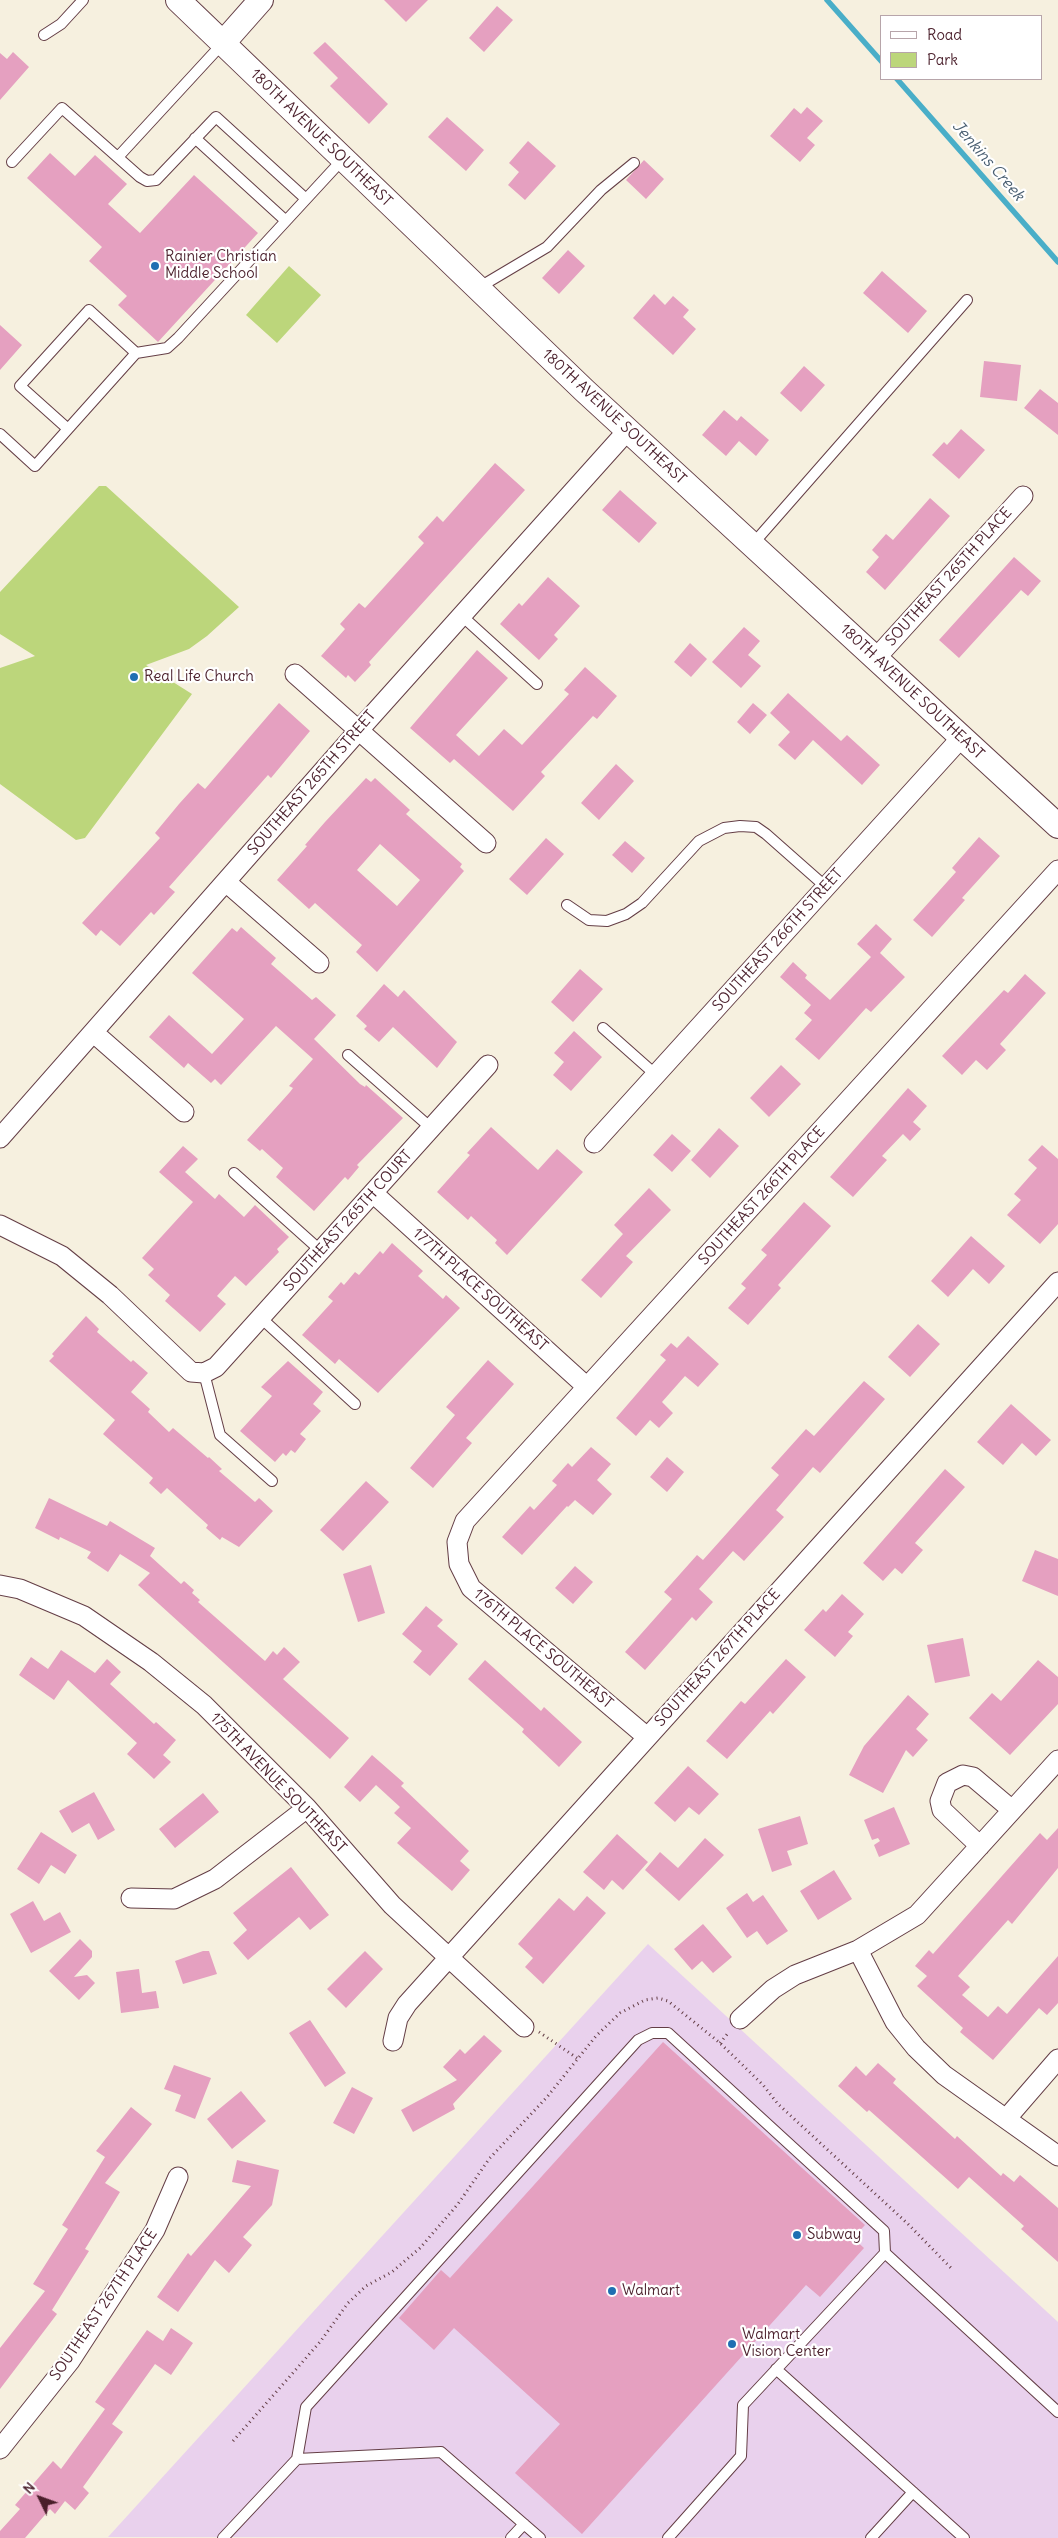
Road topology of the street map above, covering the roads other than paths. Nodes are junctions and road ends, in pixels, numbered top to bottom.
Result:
1 (83, 0) edge
2 (178, 0) edge
3 (261, 0) edge
4 (44, 35) dead end
5 (223, 43) junction
6 (195, 138) junction
7 (118, 157) junction
8 (343, 158) junction
9 (12, 162) dead end
10 (634, 163) dead end
11 (306, 199) junction
12 (286, 221) junction
13 (478, 288) junction
14 (967, 300) dead end
15 (136, 353) junction
16 (68, 429) junction
17 (628, 430) junction
18 (0, 434) edge
19 (1023, 496) dead end
20 (752, 545) junction
21 (462, 616) junction
22 (876, 658) junction
23 (295, 674) dead end
24 (537, 684) dead end
25 (359, 730) junction
26 (962, 738) junction
27 (1058, 826) edge
28 (486, 843) dead end
29 (1058, 870) edge
30 (226, 882) junction
31 (826, 887) junction
32 (567, 905) dead end
33 (319, 963) dead end
34 (603, 1028) dead end
35 (94, 1033) junction
36 (348, 1055) dead end
37 (488, 1065) dead end
38 (656, 1075) junction
39 (184, 1112) dead end
40 (431, 1128) junction
41 (0, 1138) edge
42 (594, 1143) dead end
43 (234, 1173) dead end
44 (373, 1193) junction
45 (0, 1225) edge
46 (321, 1251) junction
47 (1058, 1282) edge
48 (261, 1318) junction
49 (204, 1373) junction
50 (588, 1387) junction
51 (355, 1404) dead end
52 (272, 1481) dead end
53 (465, 1522) joint
54 (0, 1585) edge
55 (647, 1737) junction
56 (1058, 1760) edge
57 (307, 1808) junction
58 (1012, 1810) junction
59 (980, 1846) junction
60 (131, 1898) dead end
61 (858, 1950) junction
62 (448, 1958) junction
63 (740, 2019) dead end
64 (524, 2027) road end
65 (393, 2041) dead end
66 (1058, 2059) edge
67 (1006, 2119) junction
68 (1058, 2156) edge
69 (178, 2177) dead end
70 (885, 2253) junction
71 (776, 2370) junction
72 (1058, 2412) edge
73 (0, 2449) edge
74 (297, 2460) junction
75 (913, 2492) junction
76 (524, 2524) junction
77 (223, 2538) edge
78 (512, 2538) edge
79 (540, 2538) edge
80 (668, 2538) edge
81 (871, 2538) edge
82 (964, 2538) edge

1 - 4 lane
2 - 5 street, 180TH AVENUE SOUTHEAST
3 - 5 street
5 - 7 lane
5 - 8 street, 180TH AVENUE SOUTHEAST
6 - 7 lane
6 - 11 lane
6 - 12 lane
7 - 9 lane
8 - 11 lane
8 - 13 street, 180TH AVENUE SOUTHEAST
10 - 13 lane
11 - 12 lane
12 - 15 lane
13 - 17 street, 180TH AVENUE SOUTHEAST
14 - 20 lane
15 - 16 lane
15 - 16 lane
16 - 18 lane
17 - 20 street, 180TH AVENUE SOUTHEAST
17 - 21 street, SOUTHEAST 265TH STREET
19 - 22 street, SOUTHEAST 265TH PLACE
20 - 22 street, 180TH AVENUE SOUTHEAST
21 - 24 lane
21 - 25 street, SOUTHEAST 265TH STREET
22 - 26 street, 180TH AVENUE SOUTHEAST
23 - 25 street
25 - 28 street
25 - 30 street, SOUTHEAST 265TH STREET
26 - 27 street, 180TH AVENUE SOUTHEAST
26 - 31 street, SOUTHEAST 266TH STREET
29 - 50 street, SOUTHEAST 266TH PLACE
30 - 33 street
30 - 35 street, SOUTHEAST 265TH STREET
31 - 32 lane
31 - 38 street, SOUTHEAST 266TH STREET
34 - 38 lane
35 - 39 street
35 - 41 street, SOUTHEAST 265TH STREET
36 - 40 lane
37 - 40 street, SOUTHEAST 265TH COURT
38 - 42 street, SOUTHEAST 266TH STREET
40 - 44 street, SOUTHEAST 265TH COURT
43 - 46 lane
44 - 46 street, SOUTHEAST 265TH COURT
44 - 50 street, 177TH PLACE SOUTHEAST
45 - 49 street
46 - 48 street, SOUTHEAST 265TH COURT
47 - 55 street, SOUTHEAST 267TH PLACE
48 - 49 street, SOUTHEAST 265TH COURT
48 - 51 lane
49 - 52 lane
50 - 53 street, SOUTHEAST 266TH PLACE
53 - 55 street, 176TH PLACE SOUTHEAST
54 - 57 street, 175TH AVENUE SOUTHEAST
55 - 62 street, SOUTHEAST 267TH PLACE
56 - 58 street
57 - 60 street
57 - 62 street, 175TH AVENUE SOUTHEAST
58 - 59 street
58 - 59 street
59 - 61 street
61 - 63 street
61 - 67 street
62 - 64 street, 175TH AVENUE SOUTHEAST
62 - 65 street, SOUTHEAST 267TH PLACE
66 - 67 street
67 - 68 street
69 - 73 street, SOUTHEAST 267TH PLACE
70 - 71 lane
70 - 72 lane
70 - 74 lane
71 - 75 lane
71 - 80 lane
74 - 76 lane
74 - 77 lane
75 - 81 lane
75 - 82 lane
76 - 78 lane
76 - 79 lane

